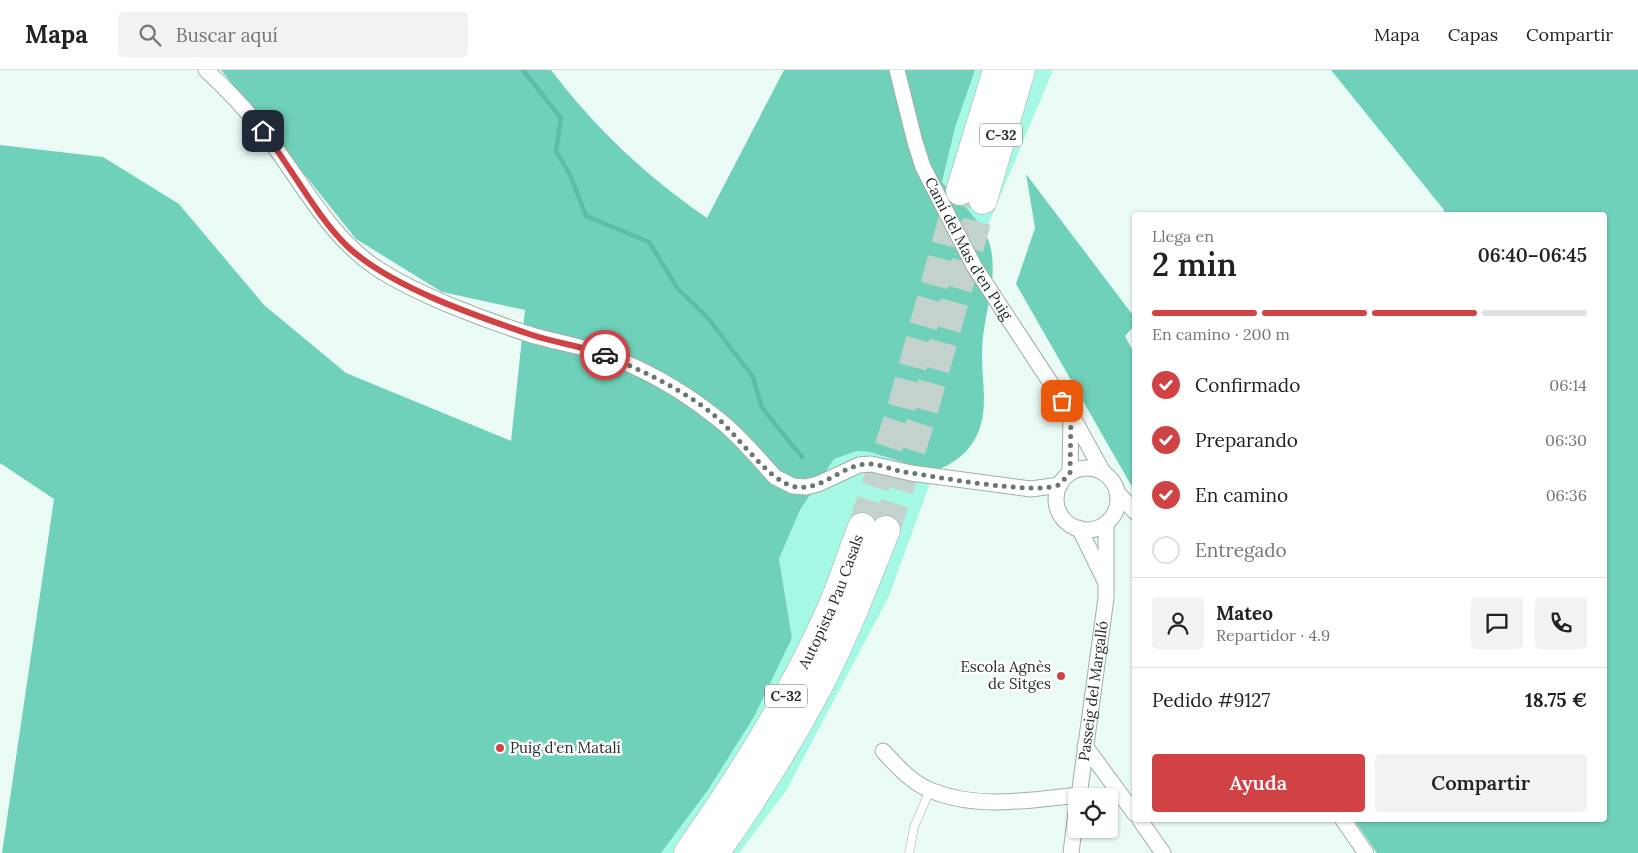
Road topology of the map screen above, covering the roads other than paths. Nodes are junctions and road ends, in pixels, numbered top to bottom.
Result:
1 (206, 70) edge
2 (897, 70) edge
3 (997, 70) edge
4 (1022, 70) edge
5 (1071, 414) junction
6 (1103, 472) junction
7 (1070, 473) junction
8 (1060, 485) junction
9 (1032, 489) junction
10 (1117, 492) junction
11 (1057, 504) junction
12 (1132, 509) edge
13 (1110, 518) junction
14 (1132, 518) edge
15 (1079, 528) junction
16 (1107, 584) junction
17 (1085, 746) junction
18 (883, 751) dead end
19 (1080, 788) edge
20 (930, 790) junction
21 (1068, 797) edge
22 (1132, 810) edge
23 (1141, 822) edge
24 (1344, 822) edge
25 (1073, 838) edge
26 (688, 853) edge
27 (715, 853) edge
28 (909, 853) edge
29 (1071, 853) edge
30 (1163, 853) edge
31 (1366, 853) edge

1 - 9 street
2 - 5 street, Camí del Mas d'en Puig
3 - 4 highway, C-32
5 - 6 street, Camí del Mas d'en Puig
5 - 7 street
6 - 7 street
6 - 10 street
7 - 8 street
8 - 9 street
8 - 11 street
9 - 11 street
10 - 12 street
10 - 13 street
11 - 15 street
13 - 14 street
13 - 15 street
13 - 16 street, Passeig del Margalló
15 - 16 street
16 - 17 street, Passeig del Margalló
17 - 19 street, Passeig del Margalló
17 - 22 street
18 - 20 street
20 - 21 street
20 - 28 lane
23 - 30 street
24 - 31 street
25 - 29 street
26 - 27 highway, Autopista Pau Casals / C-32

